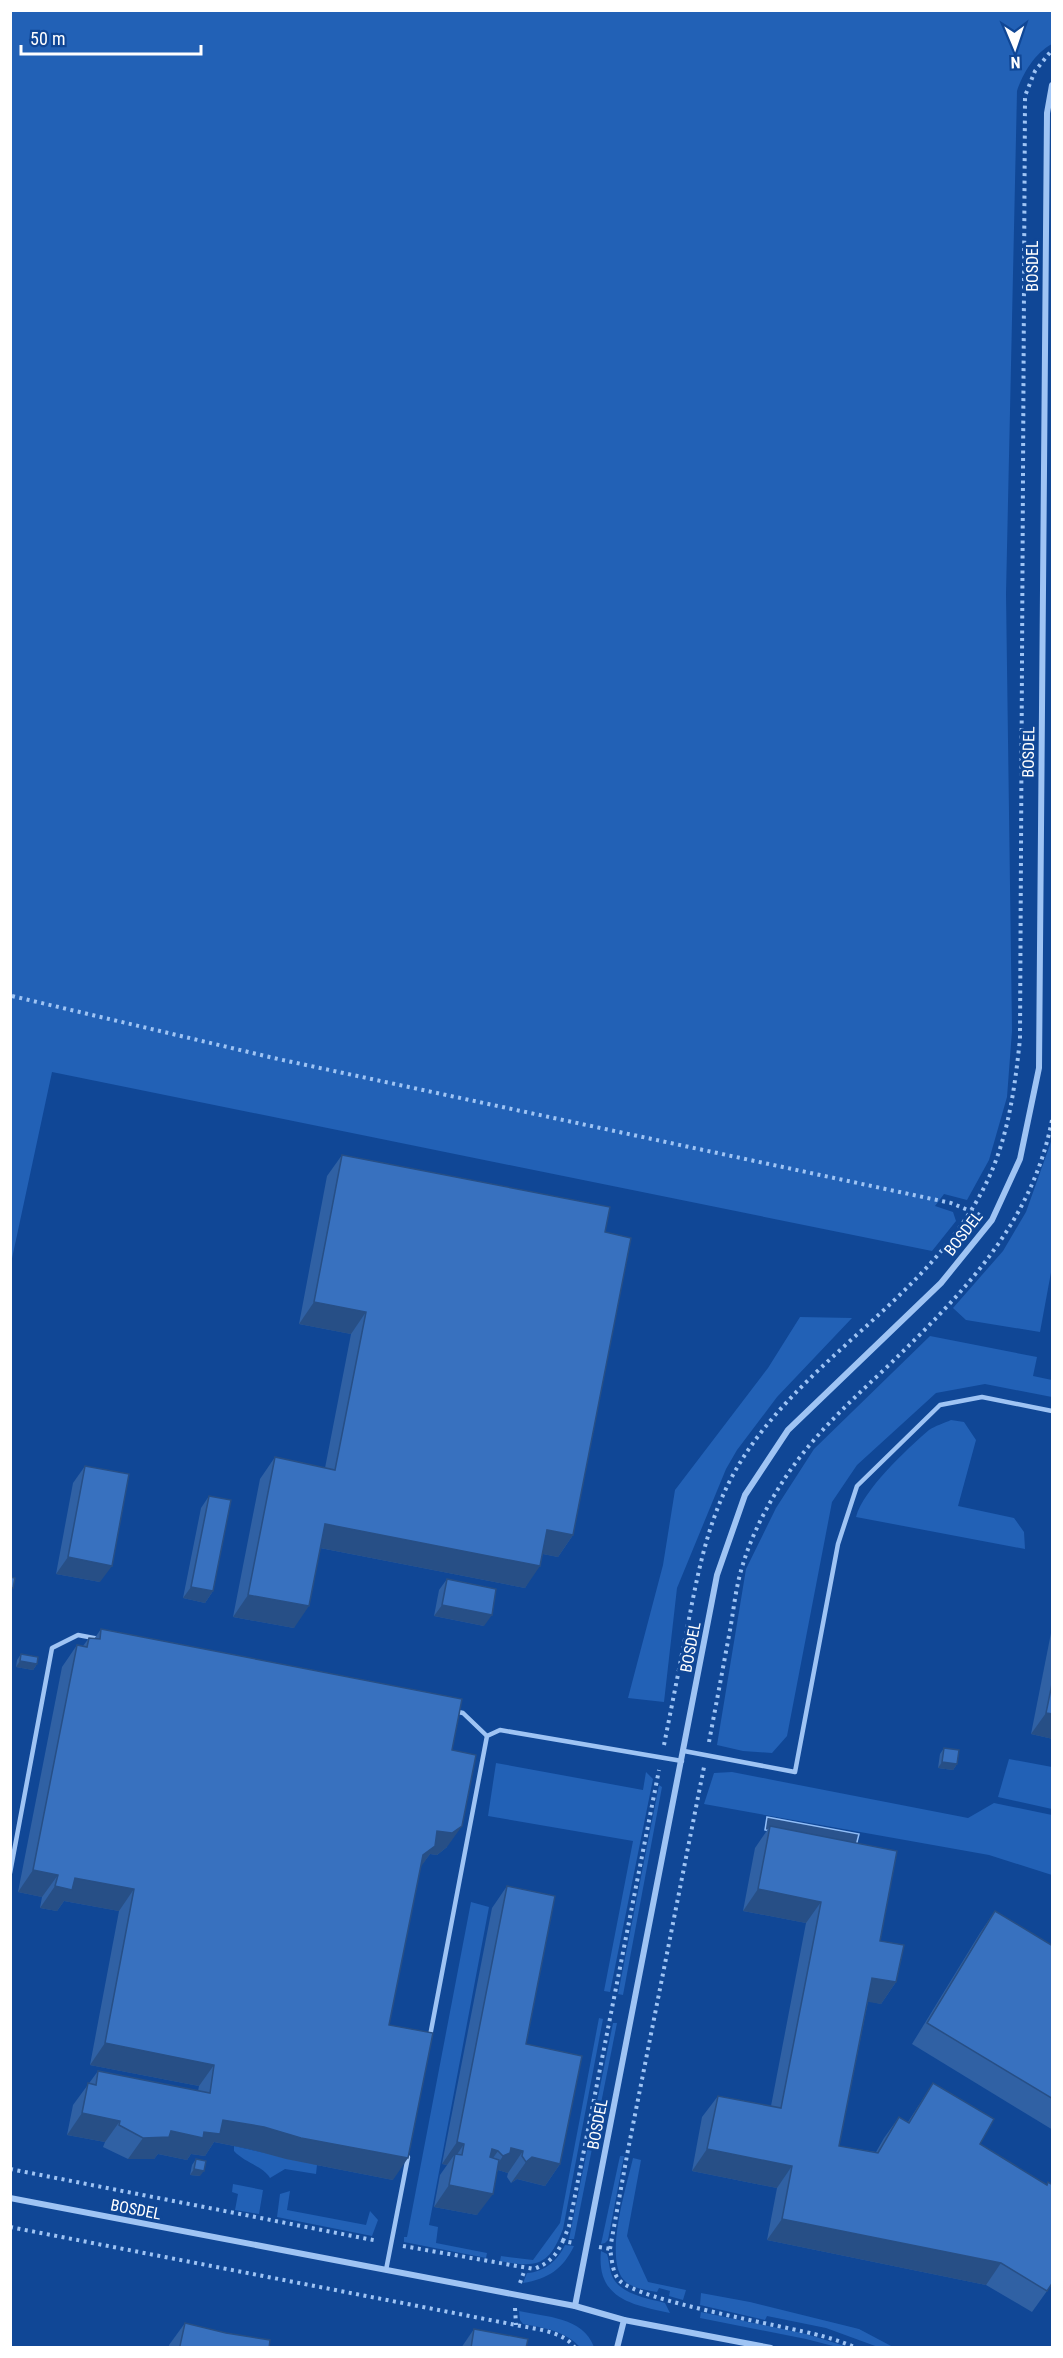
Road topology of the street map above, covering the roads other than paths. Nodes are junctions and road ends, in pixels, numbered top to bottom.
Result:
1 (1053, 85) edge
2 (1053, 1411) edge
3 (101, 1640) edge
4 (451, 1711) edge
5 (487, 1736) junction
6 (684, 1751) junction
7 (682, 1761) junction
8 (10, 1873) edge
9 (429, 2042) edge
10 (410, 2148) edge
11 (10, 2198) edge
12 (386, 2270) junction
13 (575, 2306) junction
14 (624, 2320) junction
15 (617, 2348) edge
16 (771, 2348) edge

1 - 6 street, BOSDEL
2 - 6 lane
3 - 8 lane
4 - 5 lane
5 - 7 lane
5 - 9 lane
6 - 7 street, BOSDEL
7 - 13 street, BOSDEL
10 - 12 lane
11 - 12 street, BOSDEL
12 - 13 street, BOSDEL
13 - 14 street, BOSDEL
14 - 15 street
14 - 16 street, BOSDEL

